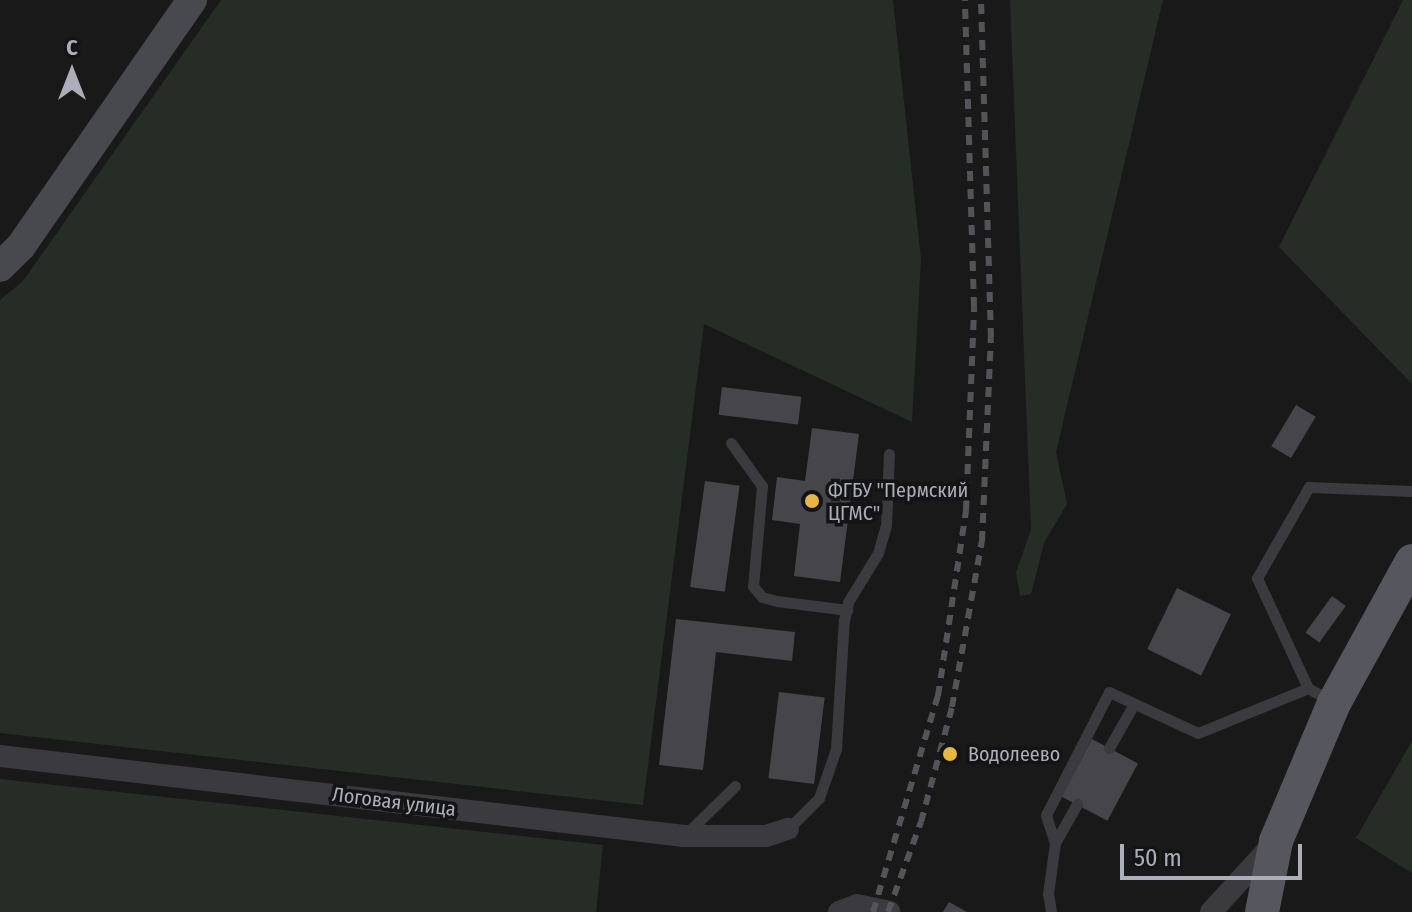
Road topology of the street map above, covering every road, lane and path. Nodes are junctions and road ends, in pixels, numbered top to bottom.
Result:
1 (192, 0) edge
2 (0, 267) edge
3 (731, 443) dead end
4 (889, 454) dead end
5 (1412, 491) edge
6 (1412, 561) edge
7 (847, 610) junction
8 (1321, 695) junction
9 (1134, 704) junction
10 (1109, 748) dead end
11 (0, 756) edge
12 (735, 786) dead end
13 (1077, 804) dead end
14 (788, 829) joint
15 (684, 836) junction
16 (1276, 841) junction
17 (1055, 843) junction
18 (839, 912) edge
19 (889, 912) edge
20 (1051, 912) edge
21 (1211, 912) edge
22 (1262, 912) edge

1 - 2 street
3 - 7 lane
4 - 7 lane
5 - 8 lane
6 - 8 main road
7 - 14 lane
8 - 9 lane
8 - 16 main road
9 - 10 lane
9 - 17 lane
11 - 15 street, Логовая улица
12 - 15 lane
13 - 17 lane
14 - 15 street, Логовая улица
16 - 21 street
16 - 22 main road
17 - 20 lane
18 - 19 street

